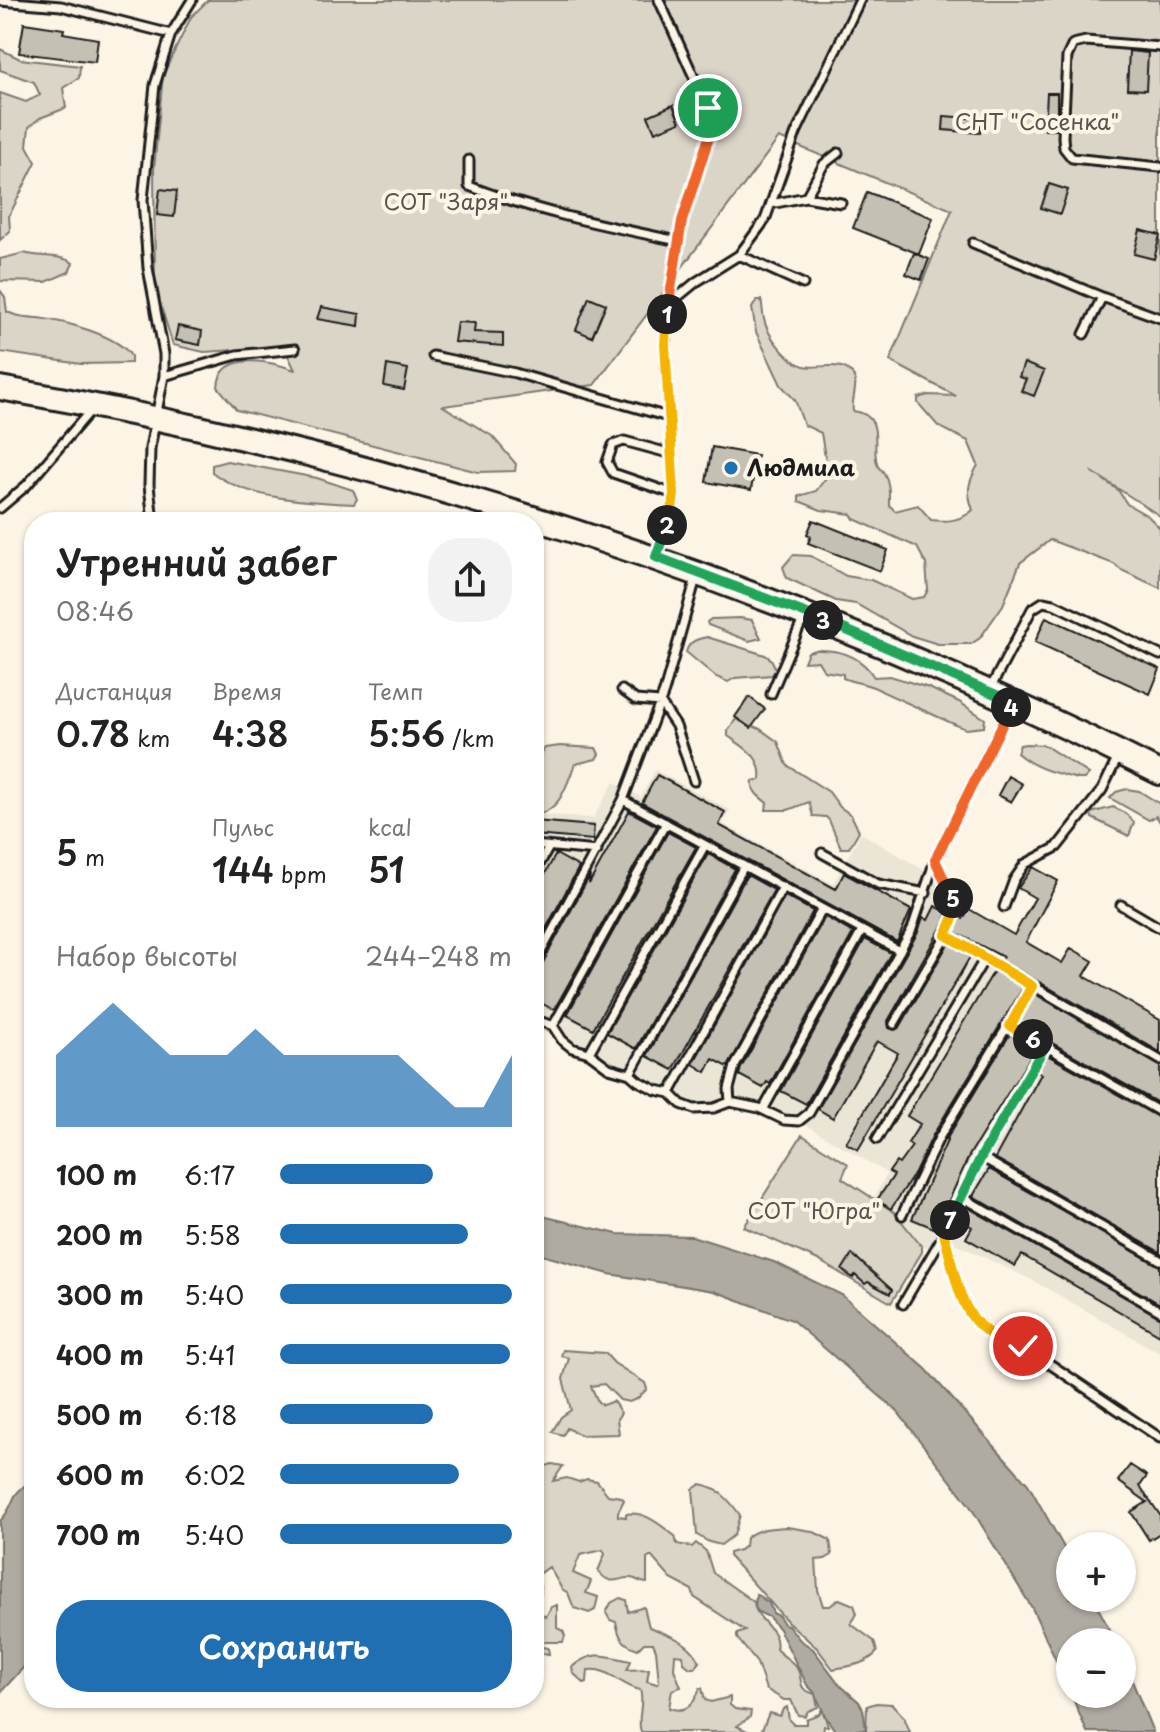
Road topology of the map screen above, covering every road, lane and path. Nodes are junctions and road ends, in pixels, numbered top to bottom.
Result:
1 (192, 0) edge
2 (659, 0) edge
3 (860, 0) edge
4 (0, 1) edge
5 (62, 3) edge
6 (171, 34) junction
7 (1160, 47) edge
8 (838, 153) dead end
9 (469, 160) dead end
10 (1160, 167) edge
11 (806, 197) junction
12 (841, 203) dead end
13 (771, 204) junction
14 (678, 241) junction
15 (973, 243) dead end
16 (739, 255) junction
17 (803, 284) dead end
18 (1102, 297) junction
19 (668, 305) junction
20 (1160, 318) edge
21 (1084, 334) dead end
22 (295, 349) dead end
23 (433, 356) dead end
24 (164, 376) junction
25 (0, 388) edge
26 (95, 405) junction
27 (668, 417) junction
28 (154, 418) junction
29 (672, 454) junction
30 (674, 494) junction
31 (0, 508) edge
32 (152, 512) edge
33 (511, 512) edge
34 (544, 522) edge
35 (656, 557) junction
36 (698, 572) junction
37 (805, 613) junction
38 (1160, 655) edge
39 (622, 690) dead end
40 (989, 691) junction
41 (771, 694) dead end
42 (660, 702) junction
43 (1013, 702) junction
44 (1120, 754) junction
45 (1160, 773) edge
46 (694, 781) dead end
47 (623, 800) junction
48 (666, 823) junction
49 (705, 845) junction
50 (544, 846) edge
51 (549, 847) junction
52 (597, 851) junction
53 (822, 853) dead end
54 (544, 856) edge
55 (935, 860) junction
56 (744, 866) junction
57 (783, 887) junction
58 (926, 893) junction
59 (1121, 905) dead end
60 (1004, 907) dead end
61 (822, 909) junction
62 (1160, 928) edge
63 (862, 931) junction
64 (946, 935) junction
65 (544, 947) edge
66 (900, 951) junction
67 (985, 958) junction
68 (1032, 986) junction
69 (544, 1023) edge
70 (894, 1024) dead end
71 (553, 1026) junction
72 (1010, 1026) junction
73 (1045, 1046) junction
74 (589, 1053) junction
75 (1160, 1060) edge
76 (630, 1074) junction
77 (670, 1093) junction
78 (730, 1102) junction
79 (763, 1110) junction
80 (1160, 1112) edge
81 (877, 1139) dead end
82 (981, 1157) junction
83 (962, 1197) junction
84 (902, 1215) dead end
85 (944, 1234) junction
86 (1160, 1260) edge
87 (903, 1304) dead end
88 (1160, 1311) edge
89 (547, 1363) dead end
90 (544, 1364) edge
91 (1160, 1438) edge

1 - 6 lane
2 - 14 lane
3 - 13 lane
4 - 5 lane
5 - 6 lane
6 - 24 lane
7 - 10 lane
8 - 11 lane
9 - 14 lane
11 - 12 lane
11 - 13 lane
13 - 16 lane
14 - 19 lane
15 - 18 lane
16 - 17 lane
16 - 19 lane
18 - 20 lane
18 - 21 lane
19 - 27 lane
22 - 24 lane
23 - 27 lane
24 - 28 lane
25 - 26 main road
26 - 28 main road
26 - 31 lane
27 - 29 lane
28 - 32 lane
28 - 33 main road
29 - 30 lane
29 - 30 lane
30 - 35 lane
34 - 35 main road
35 - 36 main road
36 - 37 main road
36 - 42 lane
37 - 40 main road
37 - 41 lane
38 - 40 lane
39 - 42 lane
40 - 43 main road
42 - 46 lane
42 - 47 lane
43 - 44 main road
43 - 55 lane
44 - 45 main road
44 - 60 lane
47 - 48 lane
47 - 52 lane
48 - 49 lane
48 - 71 lane
49 - 56 lane
49 - 74 lane
50 - 51 lane
51 - 52 lane
51 - 54 lane
52 - 65 lane
53 - 58 lane
55 - 58 lane
55 - 64 lane
56 - 57 lane
56 - 76 lane
57 - 61 lane
57 - 77 lane
58 - 66 lane
59 - 62 lane
61 - 63 lane
61 - 78 lane
63 - 66 lane
63 - 79 lane
64 - 67 lane
64 - 70 lane
66 - 79 lane
67 - 68 lane
67 - 81 lane
68 - 72 lane
68 - 75 lane
69 - 71 lane
71 - 74 lane
72 - 73 lane
72 - 84 lane
73 - 80 lane
73 - 82 lane
74 - 76 lane
76 - 77 lane
77 - 78 lane
78 - 79 lane
82 - 83 lane
82 - 86 lane
83 - 85 lane
83 - 88 lane
85 - 87 lane
85 - 91 lane
89 - 90 path

